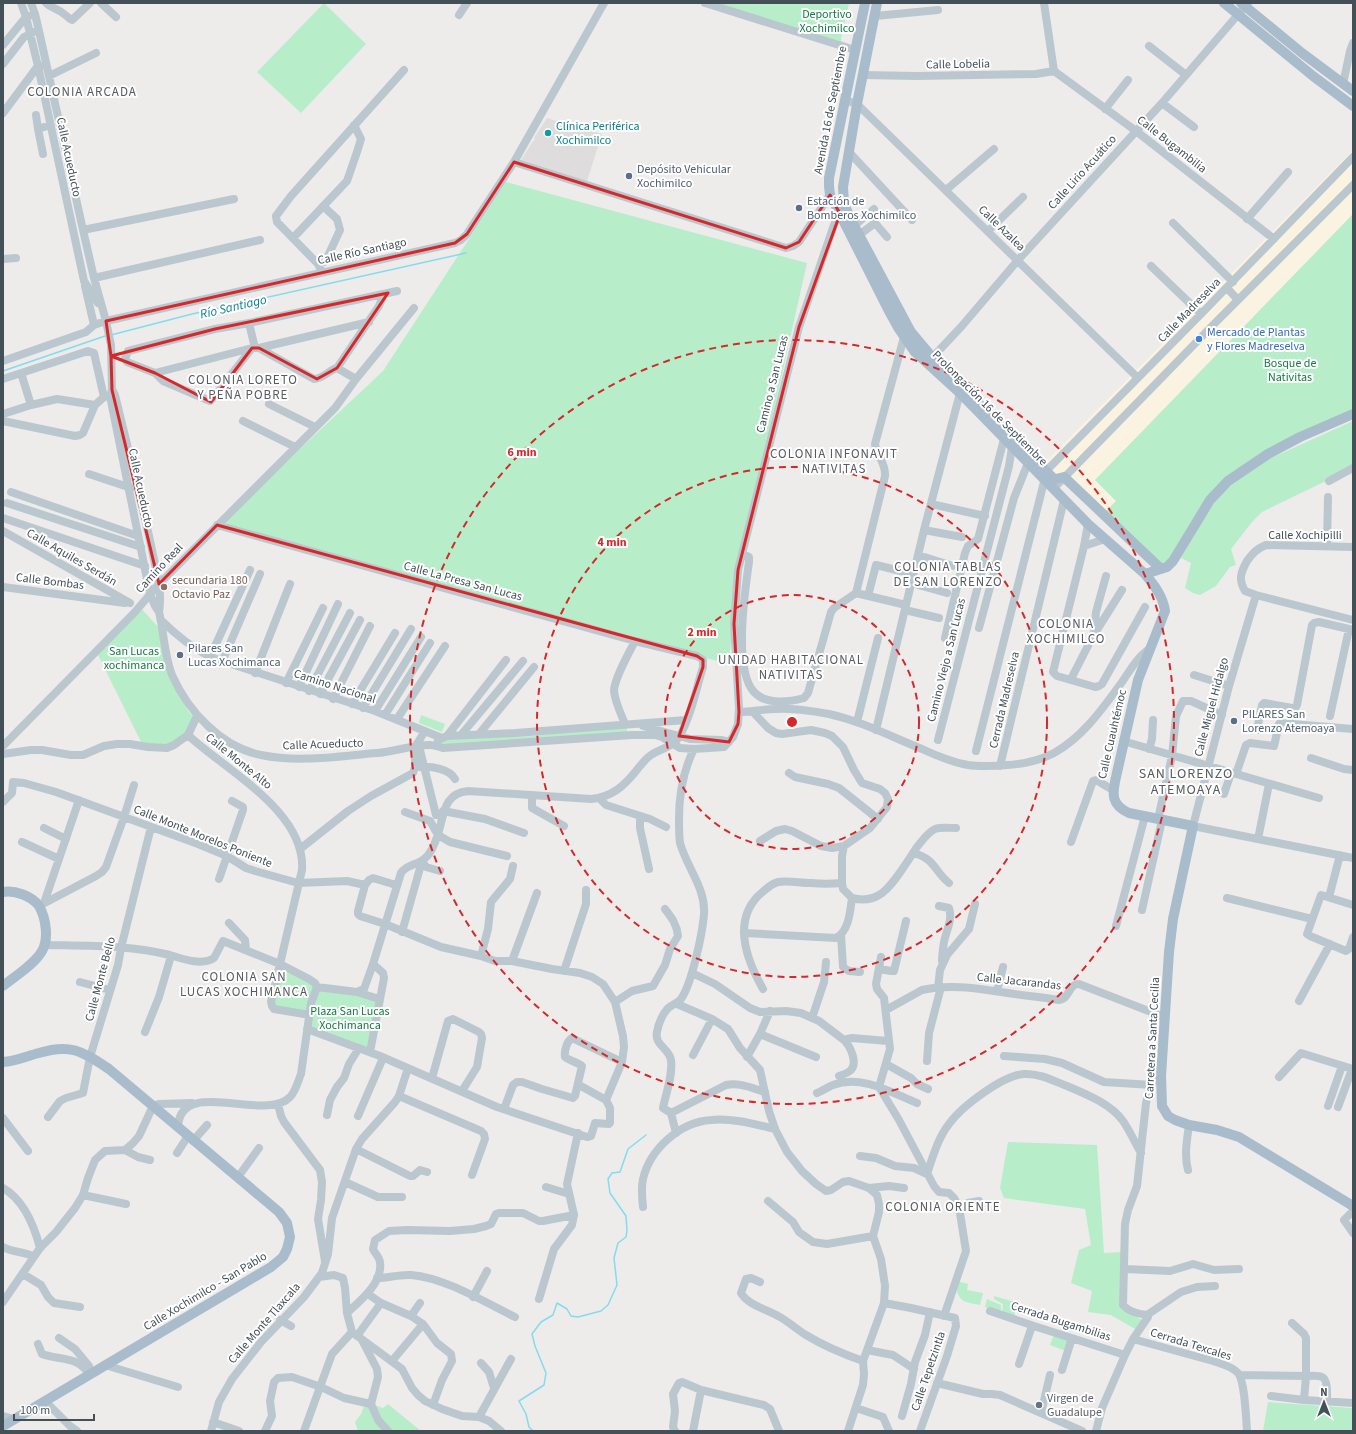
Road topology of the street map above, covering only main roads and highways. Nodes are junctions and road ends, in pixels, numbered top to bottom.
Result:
1 (865, 3) edge
2 (877, 3) edge
3 (1224, 3) edge
4 (1245, 4) edge
5 (1353, 91) edge
6 (1353, 106) edge
7 (846, 218) junction
8 (930, 360) junction
9 (1353, 414) edge
10 (1045, 475) junction
11 (1161, 569) junction
12 (1145, 574) junction
13 (1157, 589) junction
14 (1193, 826) joint
15 (3, 892) edge
16 (3, 986) edge
17 (3, 1062) edge
18 (1353, 1206) edge
19 (3, 1427) edge

1 - 7 main road, Avenida 16 de Septiembre
2 - 7 main road
3 - 6 main road
4 - 5 main road
7 - 8 main road, Prolongación 16 de Septiembre
7 - 8 main road, Prolongación 16 de Septiembre
8 - 10 main road, Prolongación 16 de Septiembre
8 - 10 main road, Prolongación 16 de Septiembre
9 - 11 main road
10 - 11 main road, Prolongación 16 de Septiembre
10 - 12 main road, Prolongación 16 de Septiembre
11 - 12 main road
11 - 13 main road
12 - 13 main road, Calle Cuauhtémoc
13 - 14 main road, Calle Cuauhtémoc
14 - 18 main road, Carretera a Santa Cecilia
15 - 16 main road
17 - 19 main road, Calle Xochimilco - San Pablo

